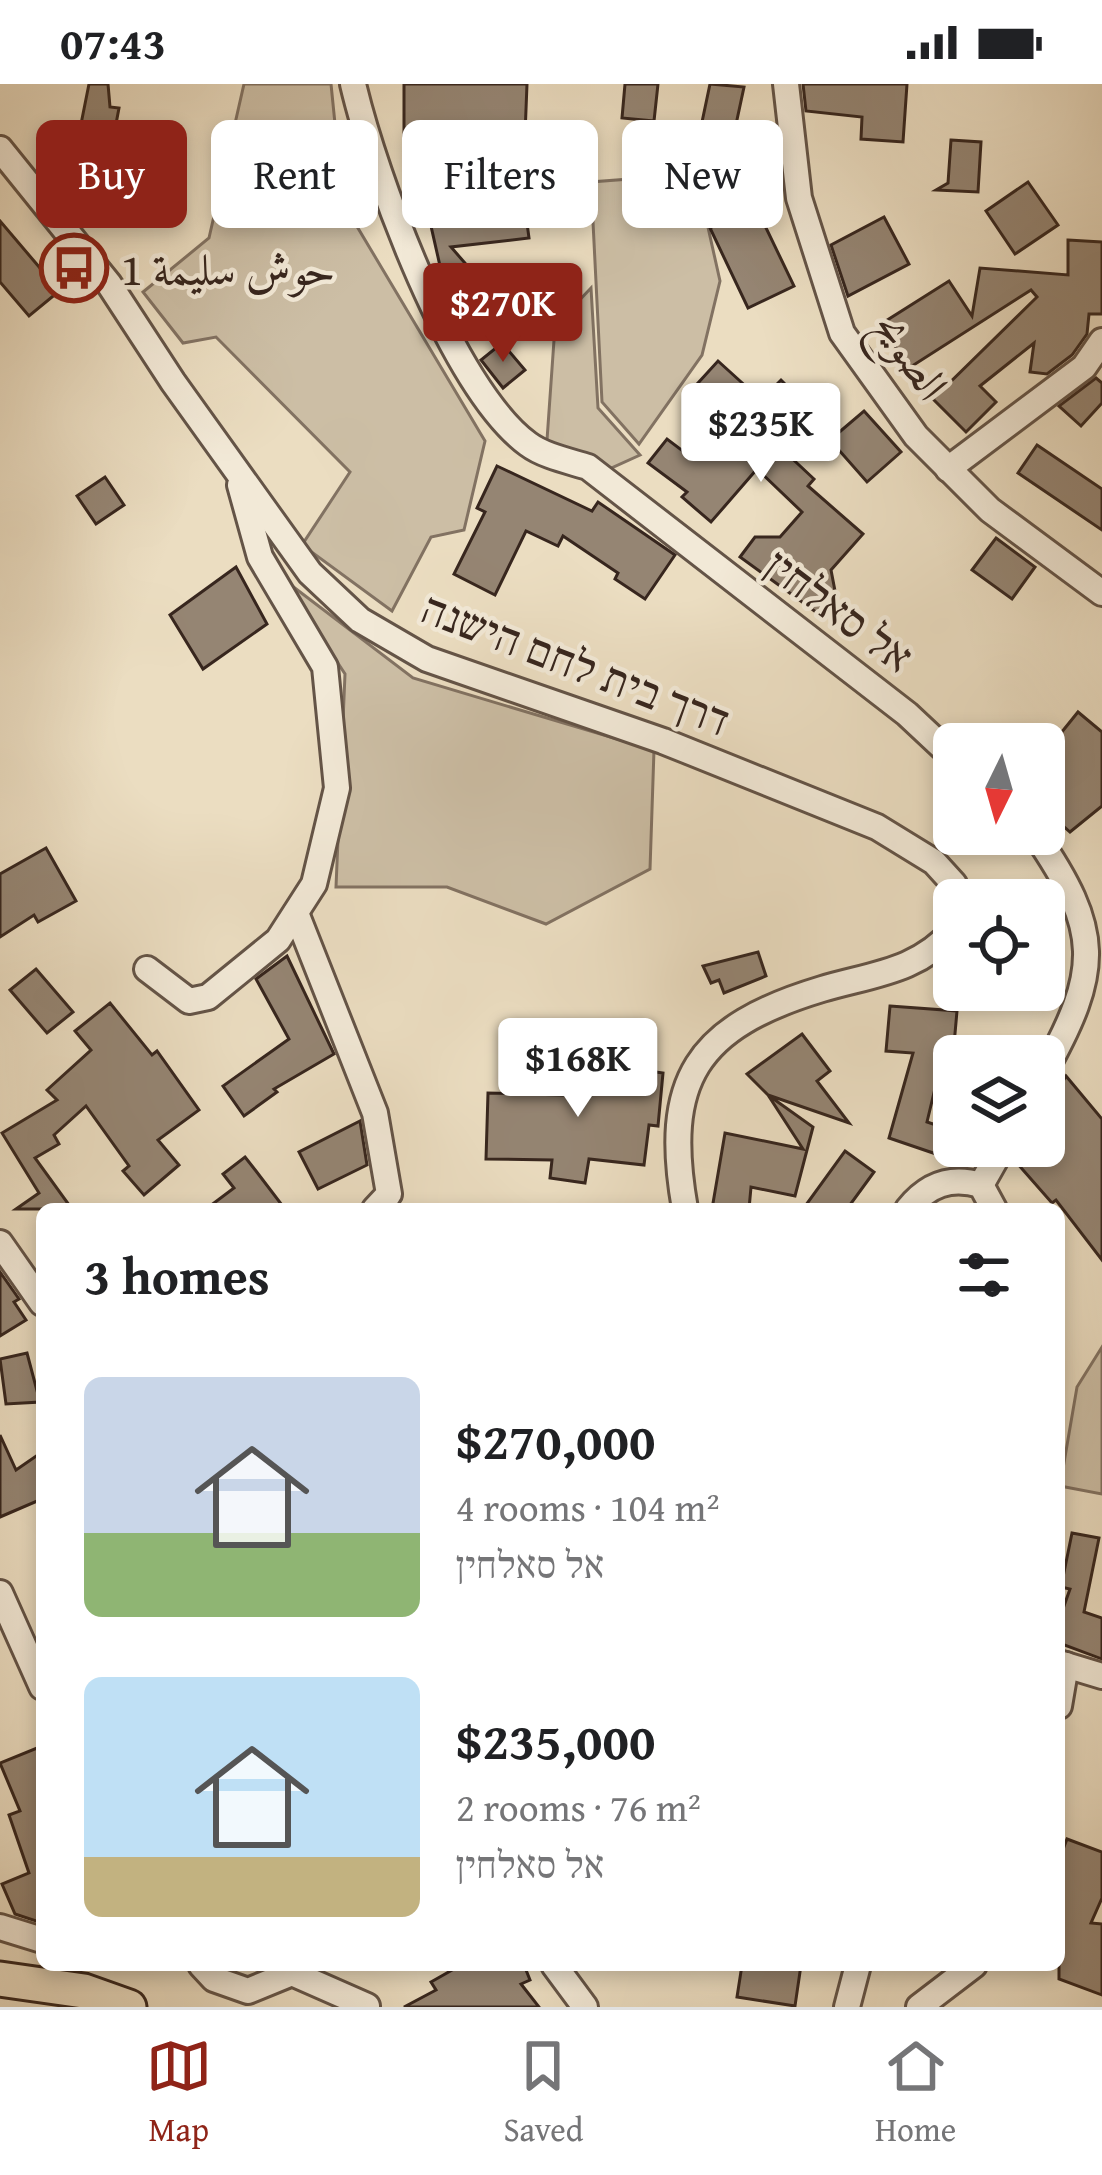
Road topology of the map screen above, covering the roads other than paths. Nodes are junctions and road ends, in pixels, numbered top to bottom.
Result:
1 (353, 84) edge
2 (786, 84) edge
3 (0, 149) edge
4 (1102, 341) edge
5 (948, 469) junction
6 (236, 470) junction
7 (1102, 593) edge
8 (933, 738) edge
9 (1049, 855) edge
10 (949, 879) edge
11 (296, 913) junction
12 (933, 954) edge
13 (147, 969) dead end
14 (1064, 1035) edge
15 (991, 1167) edge
16 (981, 1185) junction
17 (381, 1203) edge
18 (684, 1203) edge
19 (913, 1203) edge
20 (991, 1203) edge
21 (0, 1243) edge
22 (36, 1294) edge
23 (0, 1593) edge
24 (1065, 1665) edge
25 (36, 1674) edge
26 (1102, 1676) edge
27 (0, 1927) edge
28 (36, 1938) edge
29 (207, 1971) edge
30 (558, 1971) edge
31 (856, 1971) edge
32 (966, 1971) edge
33 (89, 1978) edge
34 (10, 1989) edge
35 (367, 2006) edge
36 (128, 2007) edge
37 (585, 2007) edge
38 (847, 2007) edge
39 (919, 2007) edge

1 - 8 street, אל סאלחין
2 - 5 street, الصويح
3 - 6 street, דרך בית לחם הישנה
4 - 5 street
5 - 7 street, الصويح
6 - 10 street, דרך בית לחם הישנה
6 - 11 street
9 - 14 street
11 - 13 street
11 - 17 street
12 - 18 street
15 - 16 street
16 - 19 street
16 - 20 street
21 - 22 street
23 - 25 street
24 - 26 street
27 - 28 street
29 - 35 street
30 - 37 street
31 - 38 street
32 - 39 street
33 - 34 main road
33 - 36 main road

